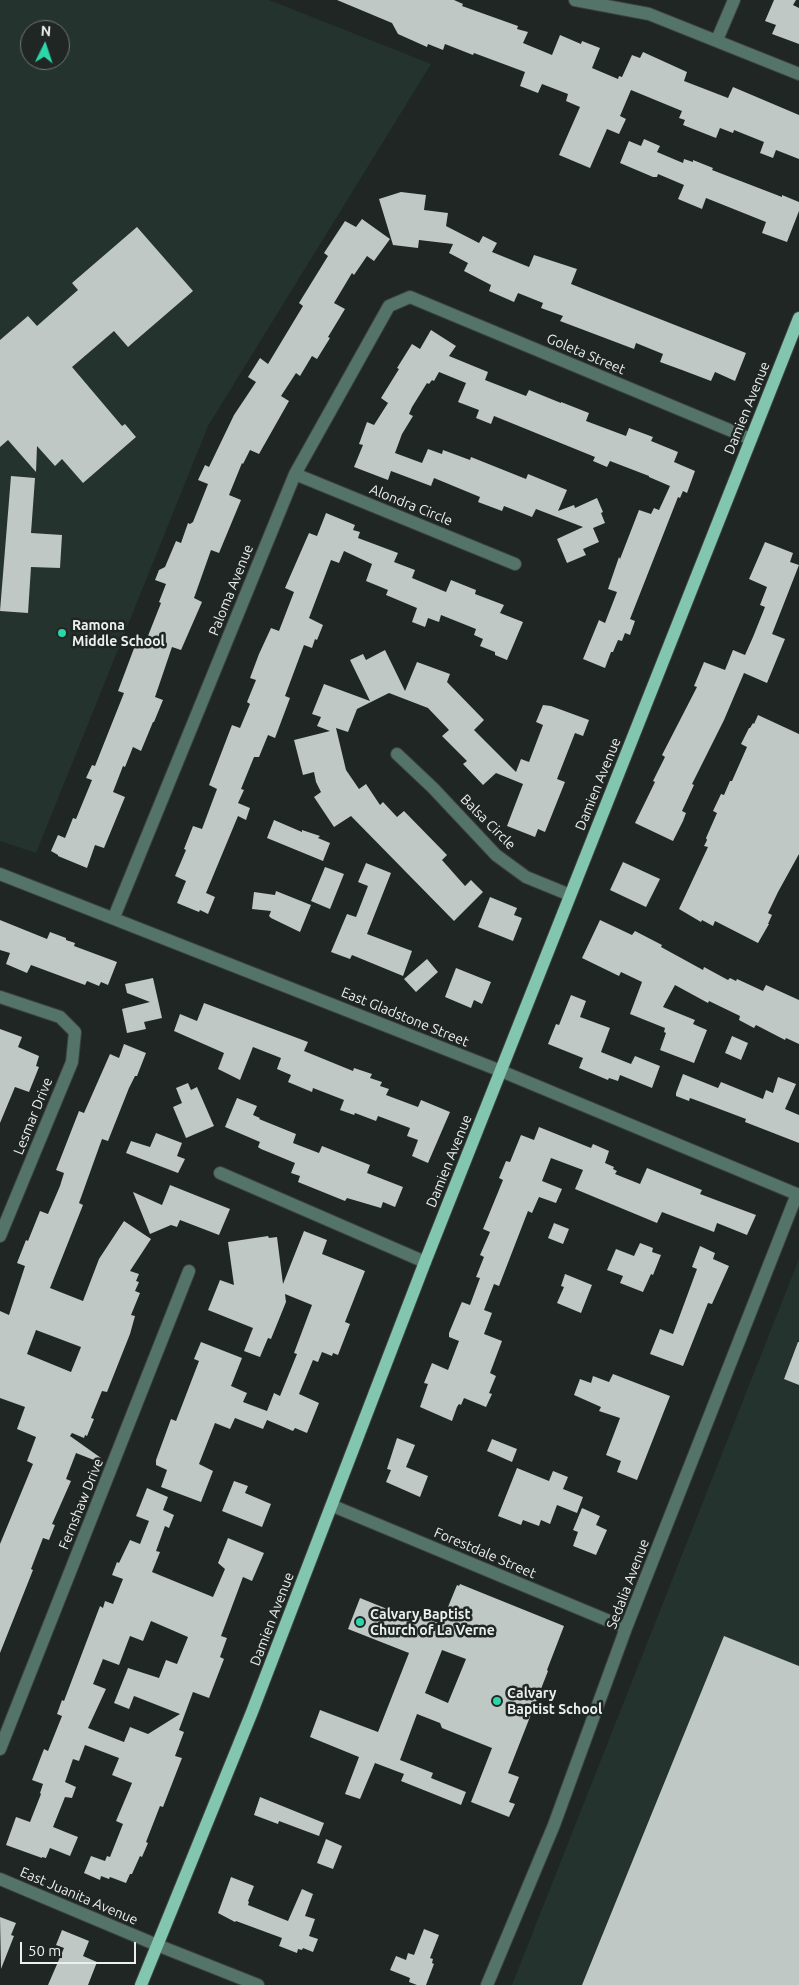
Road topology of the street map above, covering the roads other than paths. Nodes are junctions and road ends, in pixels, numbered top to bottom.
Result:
1 (575, 0) edge
2 (734, 0) edge
3 (717, 40) junction
4 (799, 74) edge
5 (410, 297) joint
6 (799, 318) edge
7 (751, 439) junction
8 (295, 474) junction
9 (515, 564) dead end
10 (397, 754) dead end
11 (0, 874) edge
12 (570, 895) junction
13 (114, 917) junction
14 (0, 996) edge
15 (501, 1072) junction
16 (220, 1173) dead end
17 (798, 1195) edge
18 (0, 1236) edge
19 (425, 1262) junction
20 (189, 1271) dead end
21 (333, 1506) junction
22 (626, 1628) junction
23 (0, 1749) edge
24 (0, 1879) edge
25 (157, 1945) junction
26 (141, 1985) edge
27 (258, 1985) edge
28 (487, 1985) edge

1 - 3 street
2 - 3 street
3 - 4 street
5 - 7 street, Goleta Street
5 - 8 street, Paloma Avenue
6 - 7 main road, Damien Avenue
7 - 12 main road, Damien Avenue
8 - 9 street, Alondra Circle
8 - 13 street, Paloma Avenue
10 - 12 street, Balsa Circle
11 - 13 street, East Gladstone Street
12 - 15 main road, Damien Avenue
13 - 15 street, East Gladstone Street
14 - 18 street, Lesmar Drive
15 - 17 street, East Gladstone Street
15 - 19 main road, Damien Avenue
16 - 19 street
17 - 22 street, Sedalia Avenue
19 - 21 main road, Damien Avenue
20 - 23 street, Fernshaw Drive
21 - 22 street, Forestdale Street
21 - 25 main road, Damien Avenue
22 - 28 street, Sedalia Avenue
24 - 25 street, East Juanita Avenue
25 - 26 main road, Damien Avenue
25 - 27 street, East Juanita Avenue

